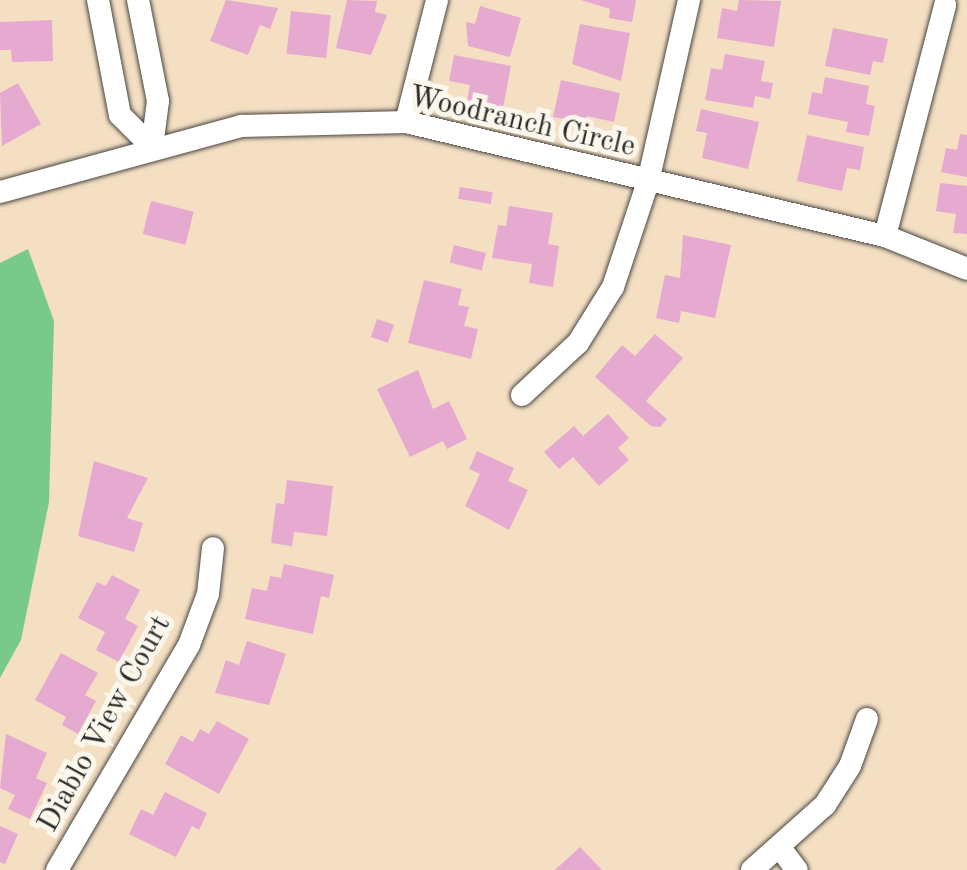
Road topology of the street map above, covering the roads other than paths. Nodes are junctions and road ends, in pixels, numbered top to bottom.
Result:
1 (98, 0) edge
2 (138, 0) edge
3 (437, 0) edge
4 (689, 0) edge
5 (946, 5) dead end
6 (406, 122) junction
7 (152, 147) junction
8 (648, 182) junction
9 (0, 192) edge
10 (885, 236) junction
11 (967, 269) edge
12 (522, 395) dead end
13 (213, 548) dead end
14 (867, 719) dead end
15 (782, 849) junction
16 (57, 870) edge
17 (752, 870) edge
18 (797, 870) edge

1 - 7 street
2 - 7 street
3 - 6 street
4 - 8 street
5 - 10 street
6 - 7 street, Woodranch Circle
6 - 8 street, Woodranch Circle
7 - 9 street, Woodranch Circle
8 - 10 street, Woodranch Circle
8 - 12 street
10 - 11 street, Woodranch Circle
13 - 16 street, Diablo View Court
14 - 15 street
15 - 17 street
15 - 18 street

